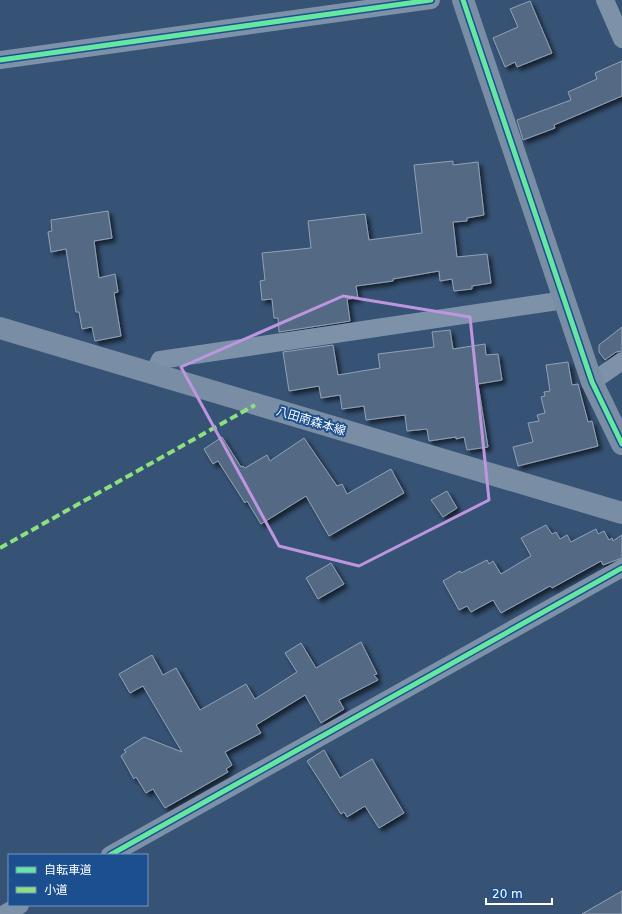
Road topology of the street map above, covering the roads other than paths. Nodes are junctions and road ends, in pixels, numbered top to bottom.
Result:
1 (431, 0) edge
2 (464, 0) edge
3 (605, 0) edge
4 (622, 39) edge
5 (0, 60) edge
6 (565, 300) junction
7 (0, 328) edge
8 (622, 361) edge
9 (153, 374) junction
10 (592, 382) junction
11 (622, 444) edge
12 (622, 513) edge
13 (622, 568) edge
14 (112, 854) edge
15 (18, 906) edge
16 (4, 914) edge

1 - 5 street
2 - 6 main road
3 - 4 street
6 - 9 street
6 - 10 main road
7 - 9 main road, 八田南森本線
8 - 10 street
9 - 12 main road, 八田南森本線
10 - 11 main road
13 - 14 street
15 - 16 street

